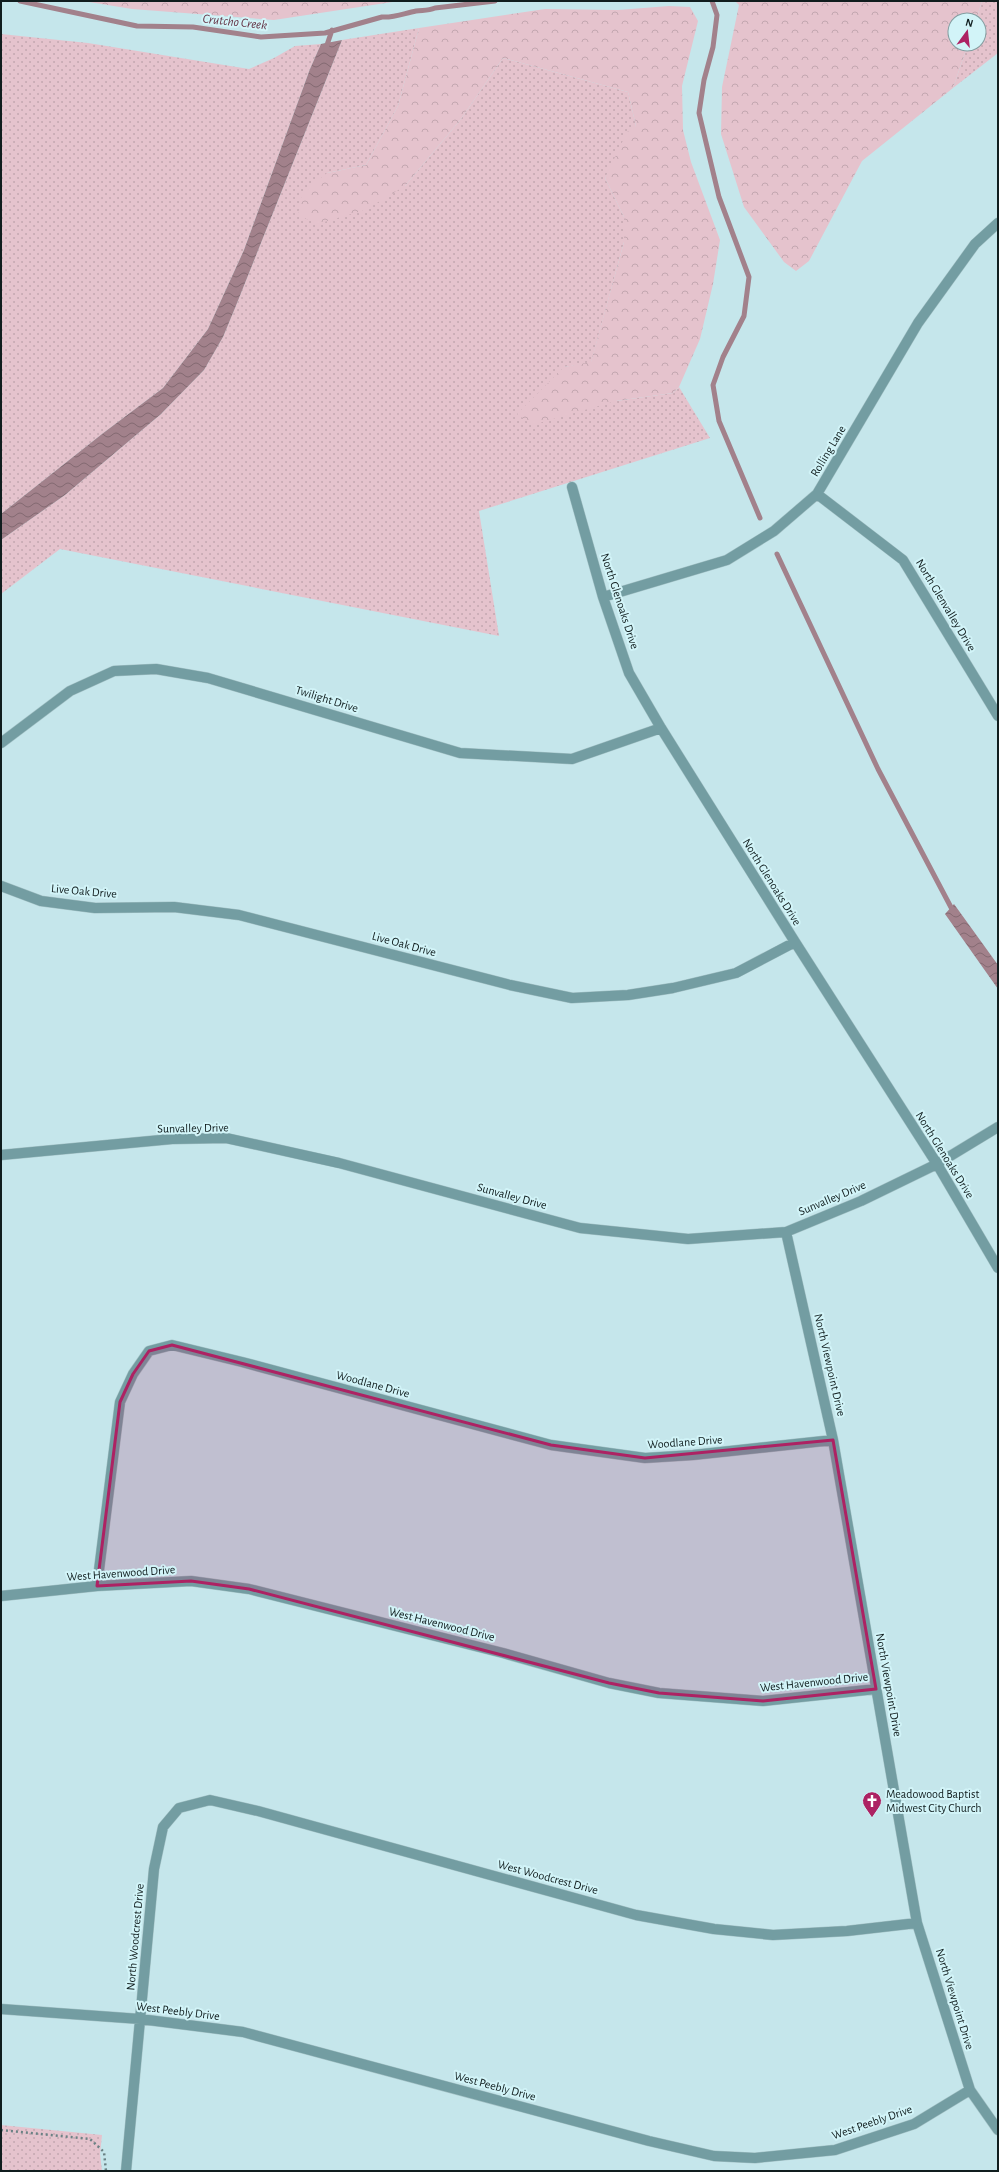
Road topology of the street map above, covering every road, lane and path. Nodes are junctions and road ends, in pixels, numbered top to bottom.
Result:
1 (998, 223) edge
2 (572, 487) dead end
3 (817, 494) junction
4 (603, 597) junction
5 (998, 716) edge
6 (661, 728) junction
7 (1, 743) edge
8 (1, 886) edge
9 (794, 942) junction
10 (998, 1127) edge
11 (1, 1155) edge
12 (937, 1164) junction
13 (786, 1232) junction
14 (998, 1268) edge
15 (833, 1440) junction
16 (97, 1586) junction
17 (1, 1596) edge
18 (876, 1689) junction
19 (179, 1808) joint
20 (918, 1923) junction
21 (1, 2009) edge
22 (140, 2019) junction
23 (970, 2090) junction
24 (1, 2130) edge
25 (998, 2130) edge
26 (106, 2171) edge
27 (126, 2171) edge

1 - 3 street, Rolling Lane
2 - 4 street, North Glenoaks Drive
3 - 4 street, Rolling Lane
3 - 5 street, North Glenvalley Drive
4 - 6 street, North Glenoaks Drive
6 - 7 street, Twilight Drive
6 - 9 street, North Glenoaks Drive
8 - 9 street, Live Oak Drive
9 - 12 street, North Glenoaks Drive
10 - 12 street, Sunvalley Drive
11 - 13 street, Sunvalley Drive
12 - 13 street, Sunvalley Drive
12 - 14 street, North Glenoaks Drive
13 - 15 street, North Viewpoint Drive
15 - 16 street, Woodlane Drive
15 - 18 street, North Viewpoint Drive
16 - 17 street, West Havenwood Drive
16 - 18 street, West Havenwood Drive
18 - 20 street, North Viewpoint Drive
19 - 20 street, West Woodcrest Drive
19 - 22 street, North Woodcrest Drive
20 - 23 street, North Viewpoint Drive
21 - 22 street, West Peebly Drive
22 - 23 street, West Peebly Drive
22 - 27 street, North Woodcrest Drive
23 - 25 street, North Viewpoint Drive
24 - 26 path

